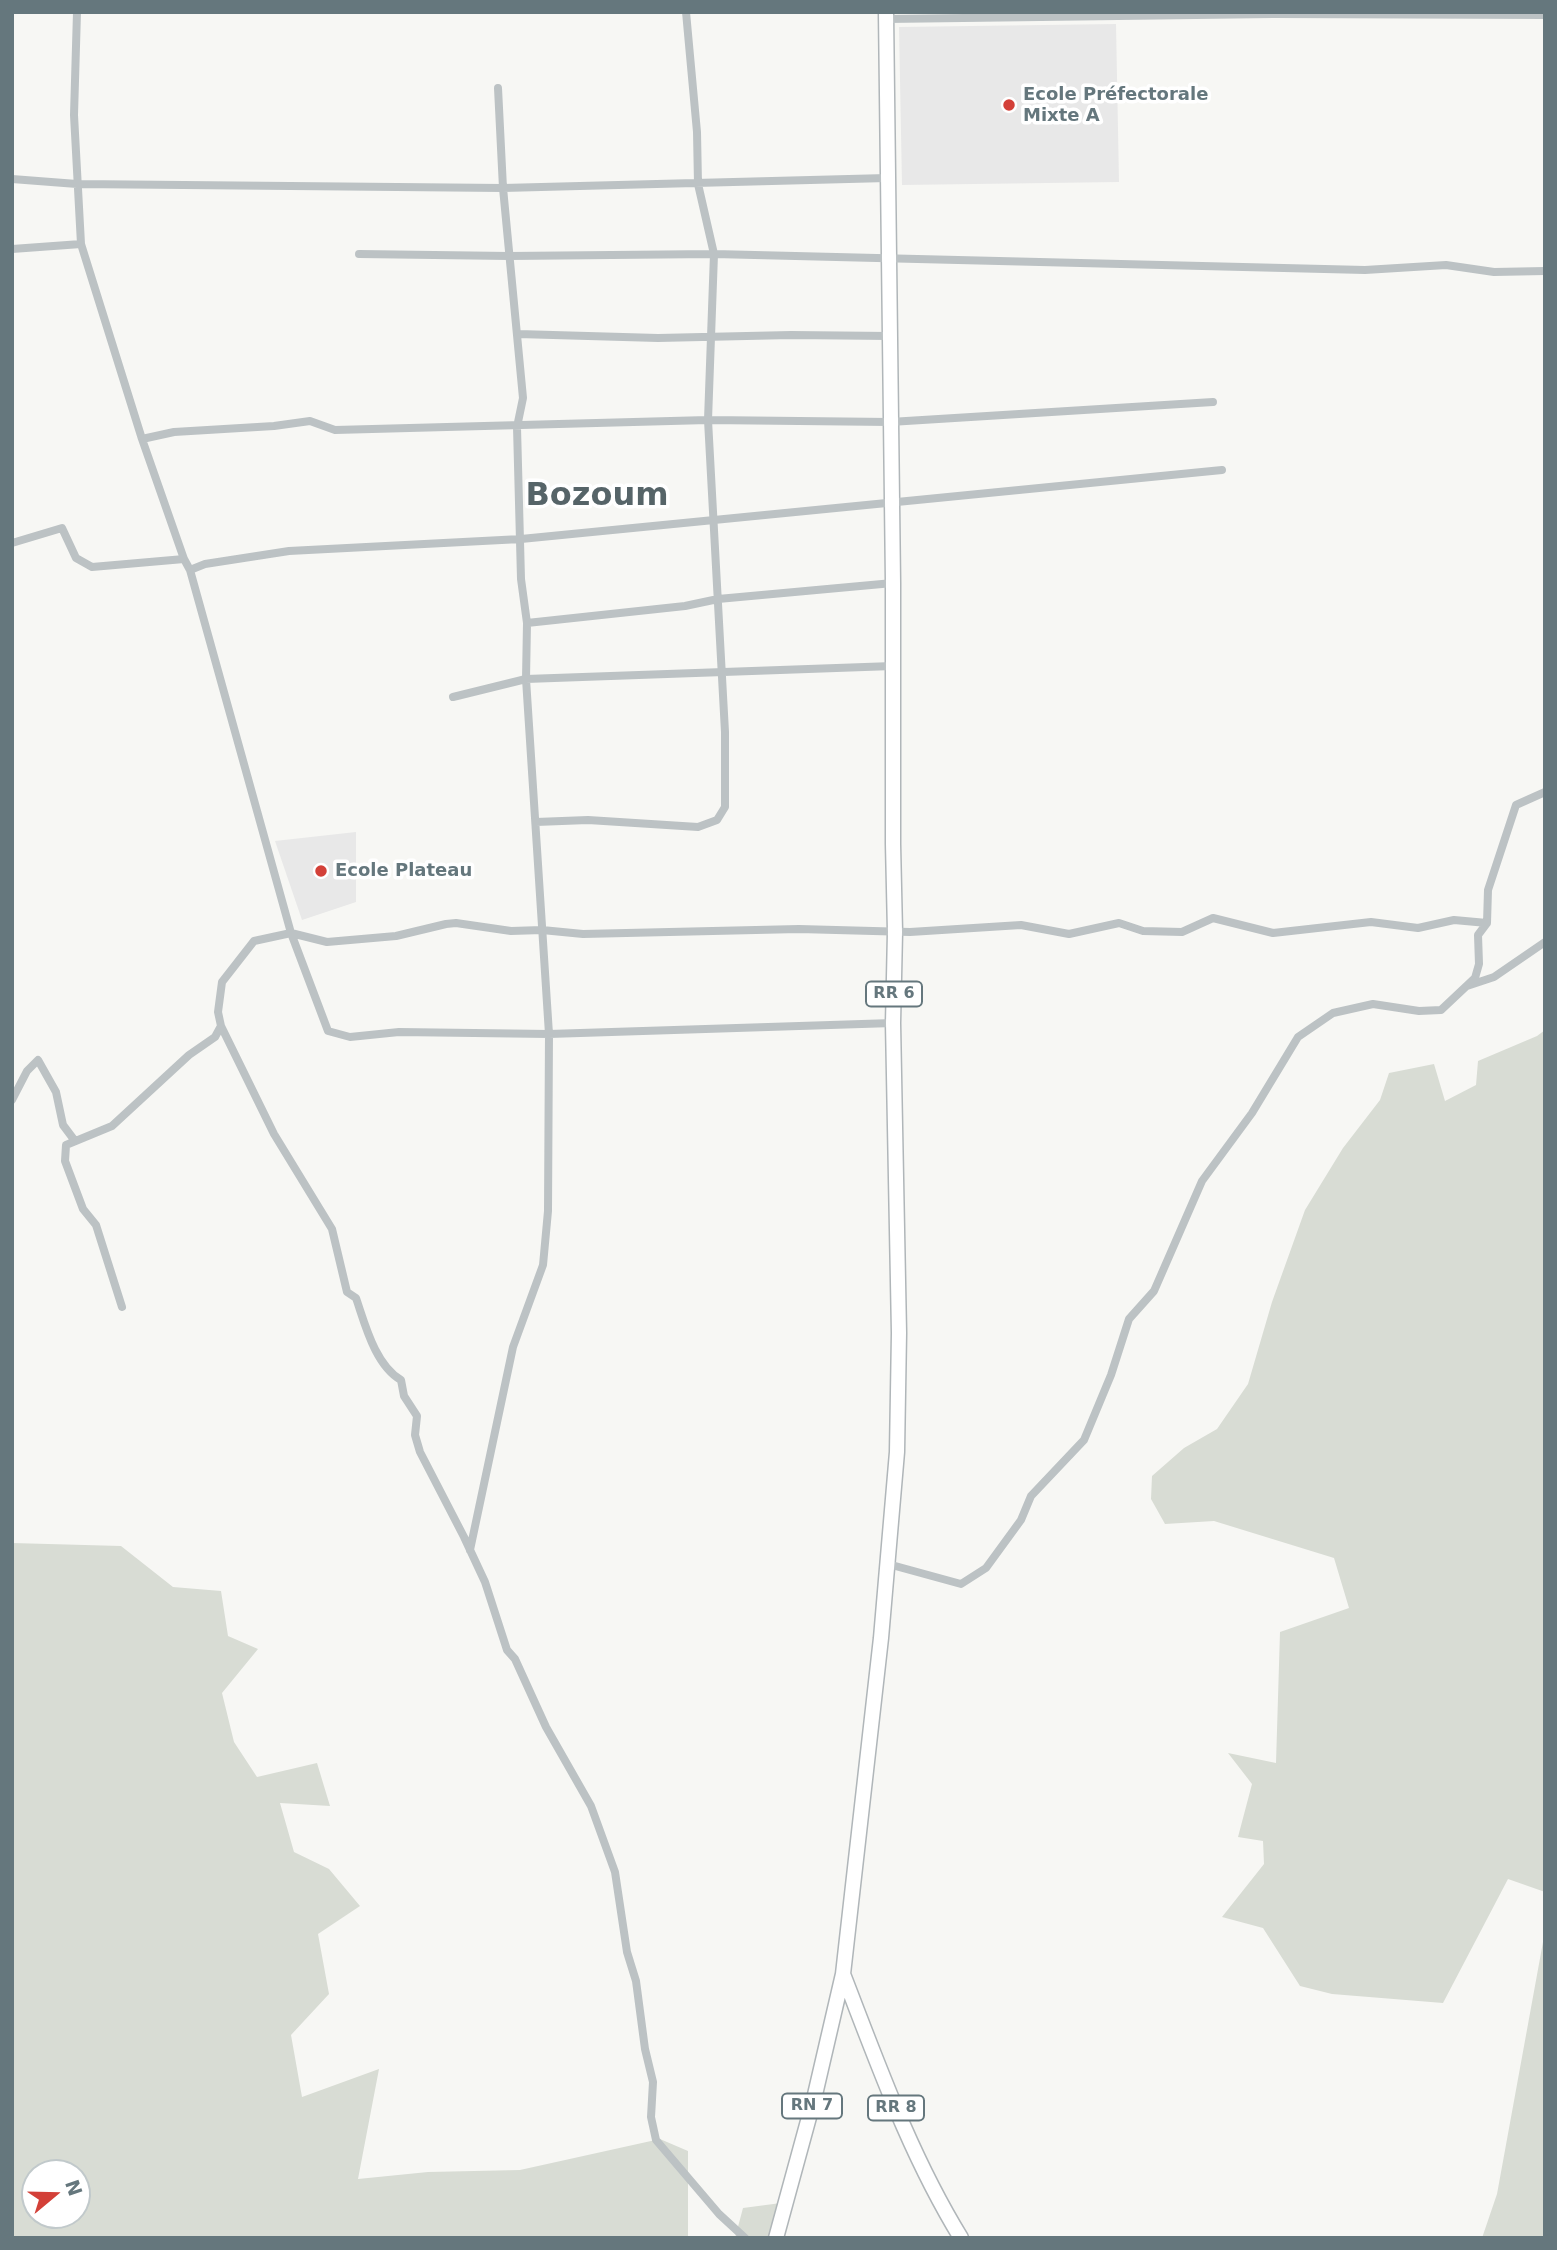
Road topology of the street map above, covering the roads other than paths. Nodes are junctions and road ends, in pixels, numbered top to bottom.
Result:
1 (77, 12) edge
2 (686, 12) edge
3 (1126, 14) edge
4 (886, 15) edge
5 (1545, 15) edge
6 (498, 88) dead end
7 (887, 178) junction
8 (12, 179) edge
9 (77, 184) junction
10 (698, 184) junction
11 (503, 188) junction
12 (81, 244) junction
13 (12, 249) edge
14 (359, 254) dead end
15 (714, 254) junction
16 (509, 256) junction
17 (890, 257) junction
18 (1545, 271) edge
19 (518, 334) junction
20 (712, 335) junction
21 (890, 336) junction
22 (1213, 402) dead end
23 (708, 420) junction
24 (890, 422) junction
25 (517, 427) junction
26 (142, 439) junction
27 (1222, 470) dead end
28 (891, 502) junction
29 (712, 520) junction
30 (521, 540) junction
31 (12, 543) edge
32 (184, 559) junction
33 (190, 570) junction
34 (893, 583) junction
35 (718, 599) junction
36 (527, 623) junction
37 (893, 666) junction
38 (722, 673) junction
39 (526, 679) junction
40 (453, 697) dead end
41 (1545, 792) edge
42 (536, 822) junction
43 (1487, 923) junction
44 (542, 930) junction
45 (895, 932) junction
46 (291, 933) junction
47 (1545, 942) edge
48 (1464, 987) junction
49 (893, 1023) junction
50 (221, 1026) junction
51 (549, 1034) junction
52 (12, 1100) edge
53 (75, 1142) junction
54 (122, 1307) dead end
55 (470, 1550) junction
56 (888, 1564) junction
57 (843, 1974) junction
58 (745, 2238) edge
59 (776, 2238) edge
60 (961, 2238) edge

1 - 9 street
2 - 10 street
3 - 4 street
3 - 5 street
4 - 7 main road, RR 6
6 - 11 street
7 - 10 street
7 - 17 main road, RR 6
8 - 9 street
9 - 11 street
9 - 12 street
10 - 11 street
10 - 15 street
11 - 16 street
12 - 13 street
12 - 26 street
14 - 16 street
15 - 16 street
15 - 17 street
15 - 20 street
16 - 19 street
17 - 18 street
17 - 21 main road, RR 6
19 - 20 street
19 - 25 street
20 - 21 street
20 - 23 street
21 - 24 main road, RR 6
22 - 24 street
23 - 24 street
23 - 25 street
23 - 29 street
24 - 28 main road, RR 6
25 - 26 street
25 - 30 street
26 - 32 street
27 - 28 street
28 - 29 street
28 - 34 main road, RR 6
29 - 30 street
29 - 35 street
30 - 33 street
30 - 36 street
31 - 32 street
32 - 33 street
33 - 46 street
34 - 35 street
34 - 37 main road, RR 6
35 - 36 street
35 - 38 street
36 - 39 street
37 - 38 street
37 - 45 main road, RR 6
38 - 39 street
38 - 42 street
39 - 40 street
39 - 42 street
41 - 43 street
42 - 44 street
43 - 45 street
43 - 48 street
44 - 45 street
44 - 46 street
44 - 51 street
45 - 49 main road, RR 6
46 - 50 street
46 - 51 street
47 - 48 street
48 - 56 street
49 - 51 street
49 - 56 main road, RR 6
50 - 53 street
50 - 55 street
51 - 55 street
52 - 53 street
53 - 54 street
55 - 58 street
56 - 57 main road, RR 6
57 - 59 main road, RN 7
57 - 60 main road, RR 8

